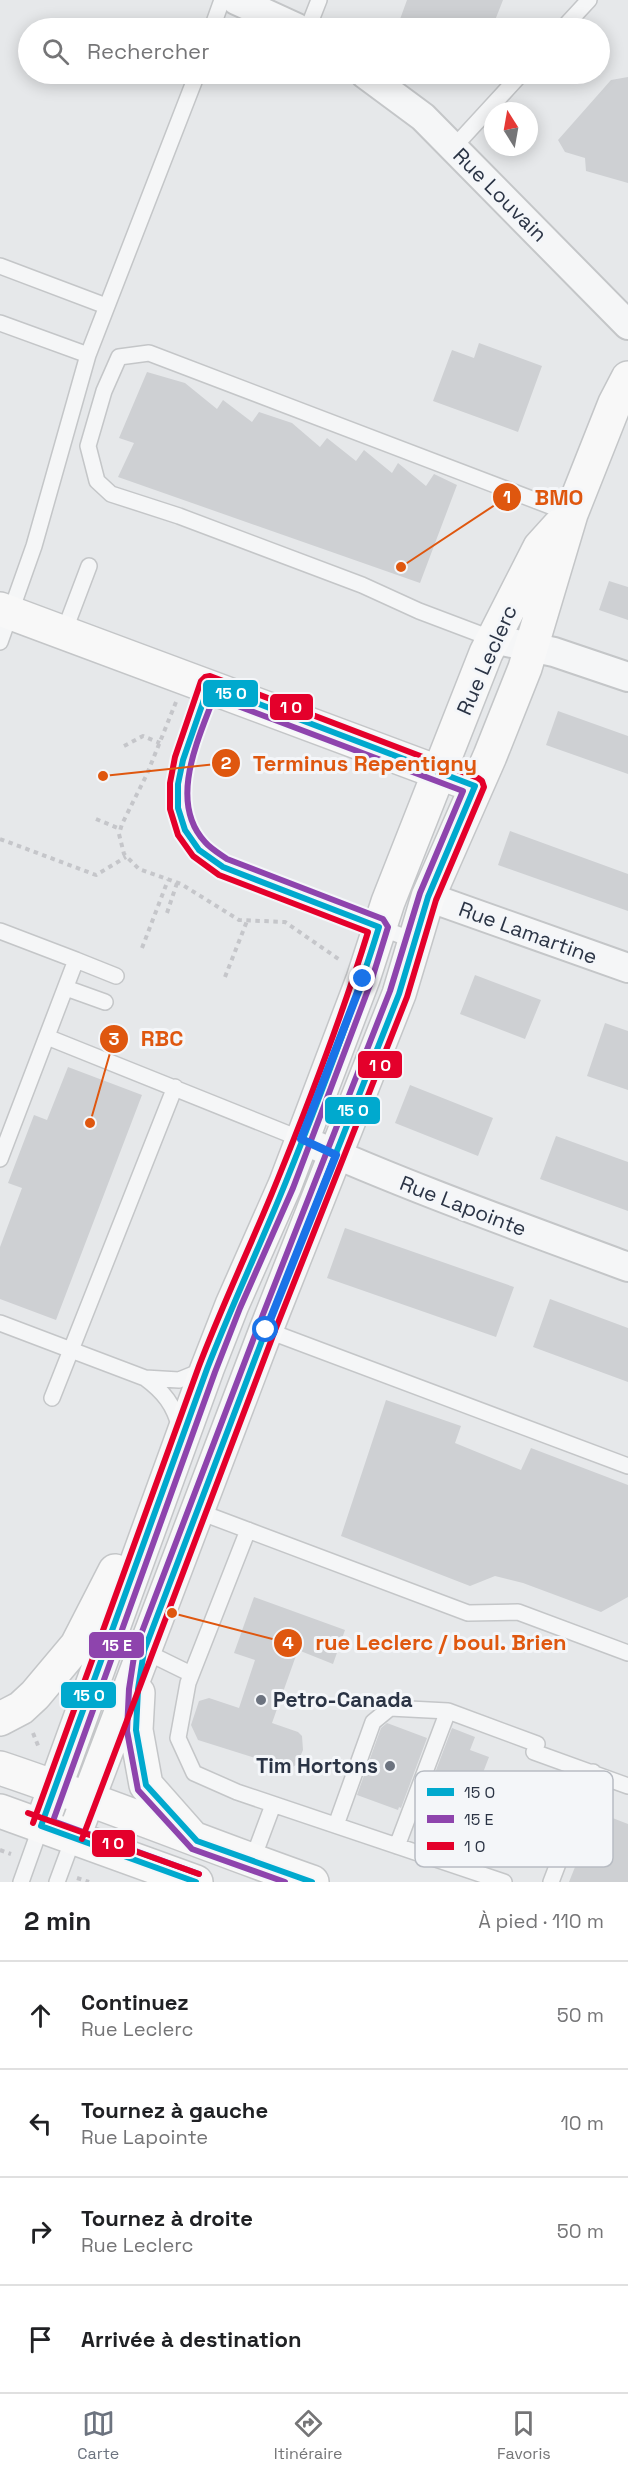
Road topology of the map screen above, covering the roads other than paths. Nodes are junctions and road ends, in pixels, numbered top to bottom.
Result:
1 (222, 0) edge
2 (236, 0) edge
3 (320, 0) edge
4 (589, 0) edge
5 (216, 18) edge
6 (275, 18) edge
7 (312, 18) edge
8 (572, 18) edge
9 (193, 84) edge
10 (379, 84) edge
11 (512, 84) edge
12 (453, 148) junction
13 (0, 266) edge
14 (106, 306) junction
15 (0, 323) edge
16 (628, 325) edge
17 (88, 355) junction
18 (628, 378) edge
19 (571, 514) junction
20 (88, 566) dead end
21 (4, 621) edge
22 (64, 632) junction
23 (493, 639) junction
24 (531, 647) junction
25 (628, 678) edge
26 (209, 685) junction
27 (438, 773) junction
28 (475, 786) junction
29 (428, 897) junction
30 (379, 927) junction
31 (0, 931) edge
32 (415, 941) junction
33 (76, 960) junction
34 (628, 968) edge
35 (116, 976) dead end
36 (66, 988) junction
37 (105, 1002) dead end
38 (47, 1037) junction
39 (175, 1087) junction
40 (301, 1139) junction
41 (336, 1155) junction
42 (0, 1159) edge
43 (628, 1267) edge
44 (0, 1323) edge
45 (266, 1330) junction
46 (71, 1350) junction
47 (207, 1368) junction
48 (145, 1378) junction
49 (52, 1398) dead end
50 (183, 1437) junction
51 (628, 1466) edge
52 (158, 1501) junction
53 (197, 1510) junction
54 (248, 1530) junction
55 (144, 1651) junction
56 (628, 1653) edge
57 (191, 1674) junction
58 (448, 1711) junction
59 (15, 1722) edge
60 (0, 1768) edge
61 (425, 1771) edge
62 (591, 1771) edge
63 (613, 1780) edge
64 (628, 1786) edge
65 (57, 1787) junction
66 (89, 1798) junction
67 (415, 1798) edge
68 (273, 1805) junction
69 (0, 1811) edge
70 (336, 1825) junction
71 (41, 1826) junction
72 (74, 1836) junction
73 (197, 1841) junction
74 (397, 1846) junction
75 (415, 1852) edge
76 (252, 1861) junction
77 (459, 1867) edge
78 (557, 1867) edge
79 (21, 1882) edge
80 (57, 1882) edge
81 (196, 1882) edge
82 (312, 1882) edge
83 (504, 1882) edge
84 (551, 1882) edge

1 - 5 lane
2 - 6 street
3 - 7 lane
4 - 8 lane
9 - 14 lane
10 - 12 street, Rue Louvain
11 - 12 lane
12 - 16 street, Rue Louvain
13 - 14 lane
14 - 17 lane
15 - 17 lane
17 - 21 lane
18 - 19 street, Rue Leclerc
19 - 23 street, Rue Leclerc
19 - 23 lane
19 - 24 street, Rue Leclerc
20 - 22 lane
21 - 22 street
22 - 26 street
23 - 24 street
23 - 27 street, Rue Leclerc
24 - 25 street
24 - 28 street, Rue Leclerc
26 - 27 street
26 - 30 lane
27 - 28 street
27 - 30 street, Rue Leclerc
28 - 29 street, Rue Leclerc
29 - 32 street, Rue Leclerc
29 - 34 street, Rue Lamartine
30 - 32 lane
30 - 40 street, Rue Leclerc
31 - 33 lane
32 - 41 street, Rue Leclerc
33 - 35 lane
33 - 36 lane
36 - 37 lane
36 - 38 lane
38 - 39 lane
38 - 42 lane
39 - 40 lane
39 - 46 lane
40 - 41 street, Rue Lapointe
40 - 47 street, Rue Leclerc
41 - 43 street, Rue Lapointe
41 - 45 street, Rue Leclerc
44 - 46 lane
45 - 51 lane
45 - 53 street, Rue Leclerc
46 - 48 lane
46 - 49 lane
47 - 48 lane
47 - 50 street, Rue Leclerc
48 - 50 lane
50 - 52 street, Rue Leclerc
52 - 59 street
52 - 65 street, Rue Leclerc
53 - 54 lane
53 - 55 street, Rue Leclerc
54 - 56 lane
54 - 57 lane
55 - 57 lane
55 - 66 street, Rue Leclerc
55 - 73 street
57 - 68 lane
58 - 61 lane
58 - 62 lane
58 - 70 lane
60 - 65 street
63 - 64 lane
65 - 66 street
65 - 71 street, Rue Leclerc
66 - 72 street, Rue Leclerc
66 - 73 street
67 - 74 lane
68 - 70 lane
68 - 76 lane
69 - 71 street
70 - 74 lane
71 - 72 street
71 - 79 lane
72 - 80 lane
72 - 81 street
73 - 76 street
74 - 75 lane
76 - 82 street
77 - 83 lane
78 - 84 lane

